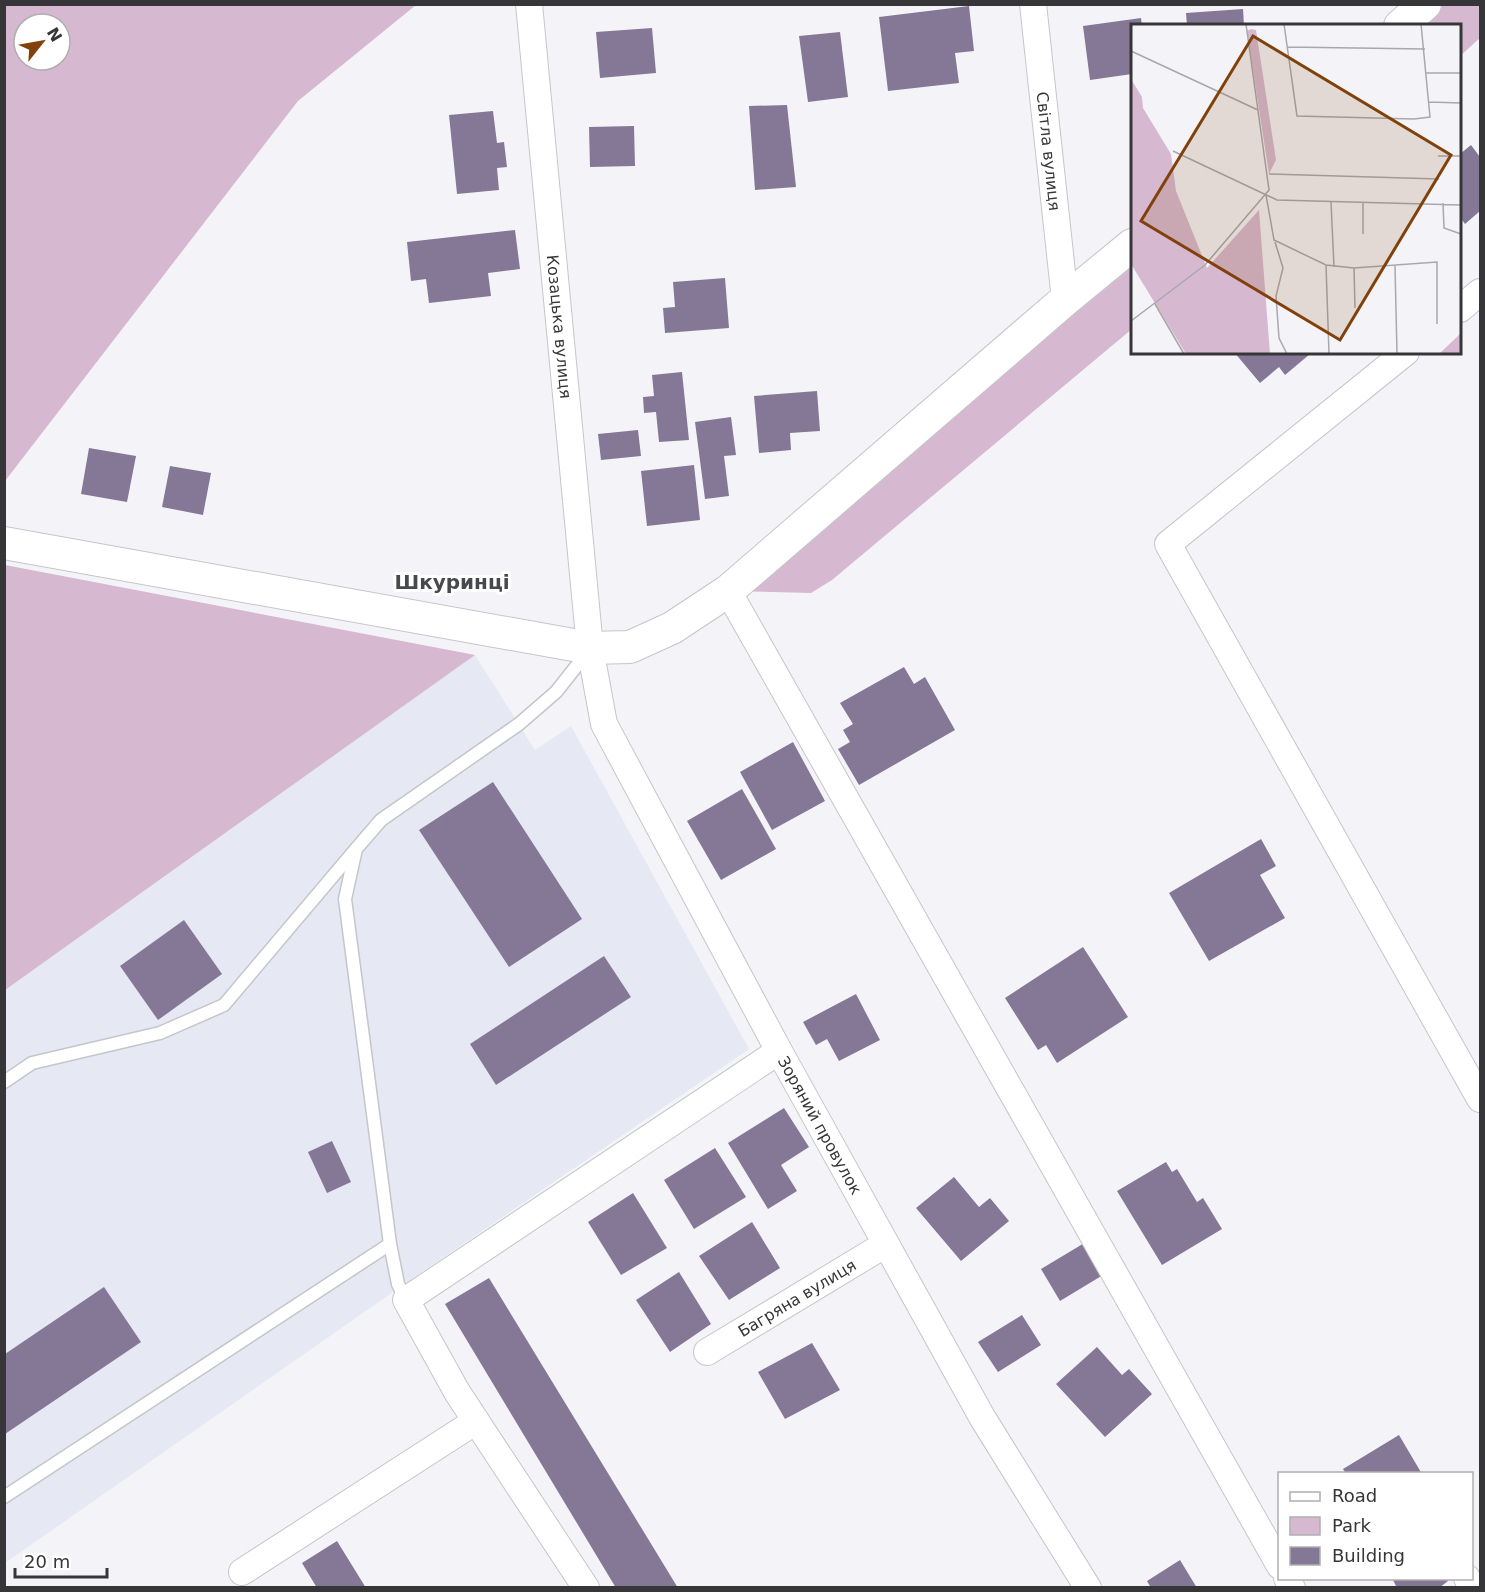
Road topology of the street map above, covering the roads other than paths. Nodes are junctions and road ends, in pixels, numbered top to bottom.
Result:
1 (529, 4) edge
2 (1033, 4) edge
3 (1425, 4) edge
4 (1402, 24) edge
5 (1131, 246) edge
6 (1480, 292) edge
7 (1065, 300) junction
8 (1461, 308) edge
9 (1404, 354) edge
10 (4, 543) edge
11 (728, 591) junction
12 (590, 648) junction
13 (356, 849) junction
14 (779, 1051) junction
15 (4, 1082) edge
16 (1480, 1099) edge
17 (390, 1244) junction
18 (886, 1244) junction
19 (406, 1300) junction
20 (707, 1352) dead end
21 (476, 1421) junction
22 (4, 1497) edge
23 (1278, 1562) edge
24 (242, 1572) dead end
25 (586, 1587) edge
26 (1088, 1587) edge

1 - 12 street, Козацька вулиця
2 - 7 street, Світла вулиця
3 - 4 street
5 - 7 street
6 - 8 street
7 - 11 street
9 - 16 street
10 - 12 street
11 - 12 street
11 - 23 street
12 - 13 lane
12 - 14 street, Зоряний провулок
13 - 15 lane
13 - 17 lane
14 - 18 street, Зоряний провулок
14 - 19 street
17 - 19 lane
17 - 22 lane
18 - 20 street, Багряна вулиця
18 - 26 street, Зоряний провулок
19 - 21 street
21 - 24 street
21 - 25 street

